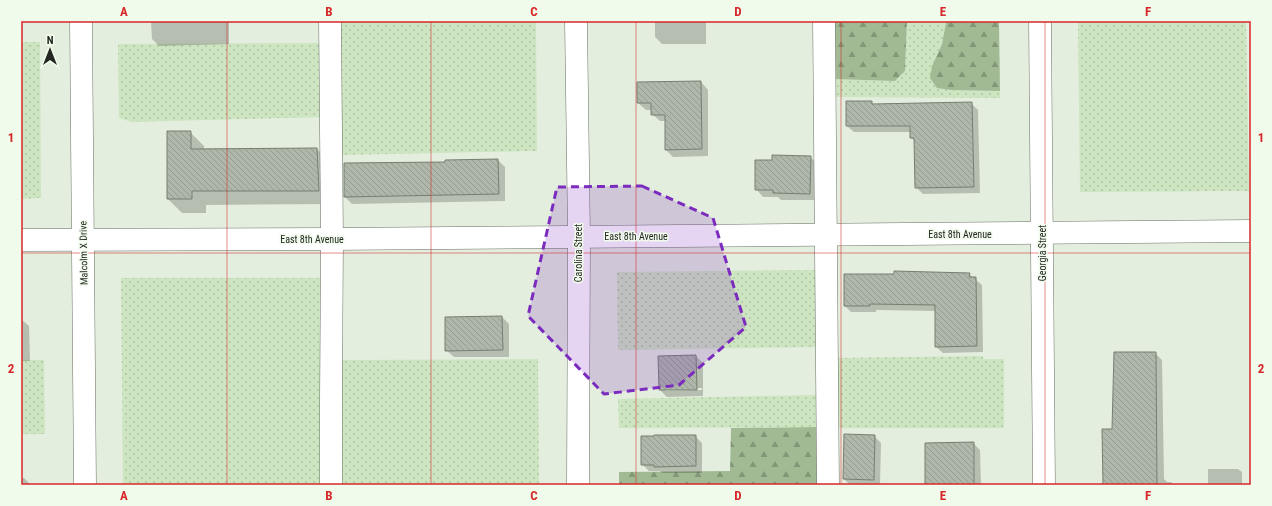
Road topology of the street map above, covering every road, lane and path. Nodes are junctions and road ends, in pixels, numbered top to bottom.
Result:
1 (81, 21) edge
2 (330, 21) edge
3 (576, 21) edge
4 (824, 21) edge
5 (1040, 21) edge
6 (1251, 231) edge
7 (1042, 233) junction
8 (827, 235) junction
9 (579, 236) junction
10 (83, 239) junction
11 (332, 239) junction
12 (21, 240) edge
13 (85, 485) edge
14 (331, 485) edge
15 (578, 485) edge
16 (828, 485) edge
17 (1044, 485) edge

1 - 10 street, Malcolm X Drive
2 - 11 street
3 - 9 street, Carolina Street
4 - 8 street
5 - 7 street, Georgia Street
6 - 7 street, East 8th Avenue
7 - 8 street, East 8th Avenue
7 - 17 street, Georgia Street
8 - 9 street, East 8th Avenue
8 - 16 street
9 - 11 street, East 8th Avenue
9 - 15 street, Carolina Street
10 - 11 street, East 8th Avenue
10 - 12 street, East 8th Avenue
10 - 13 street, Malcolm X Drive
11 - 14 street

